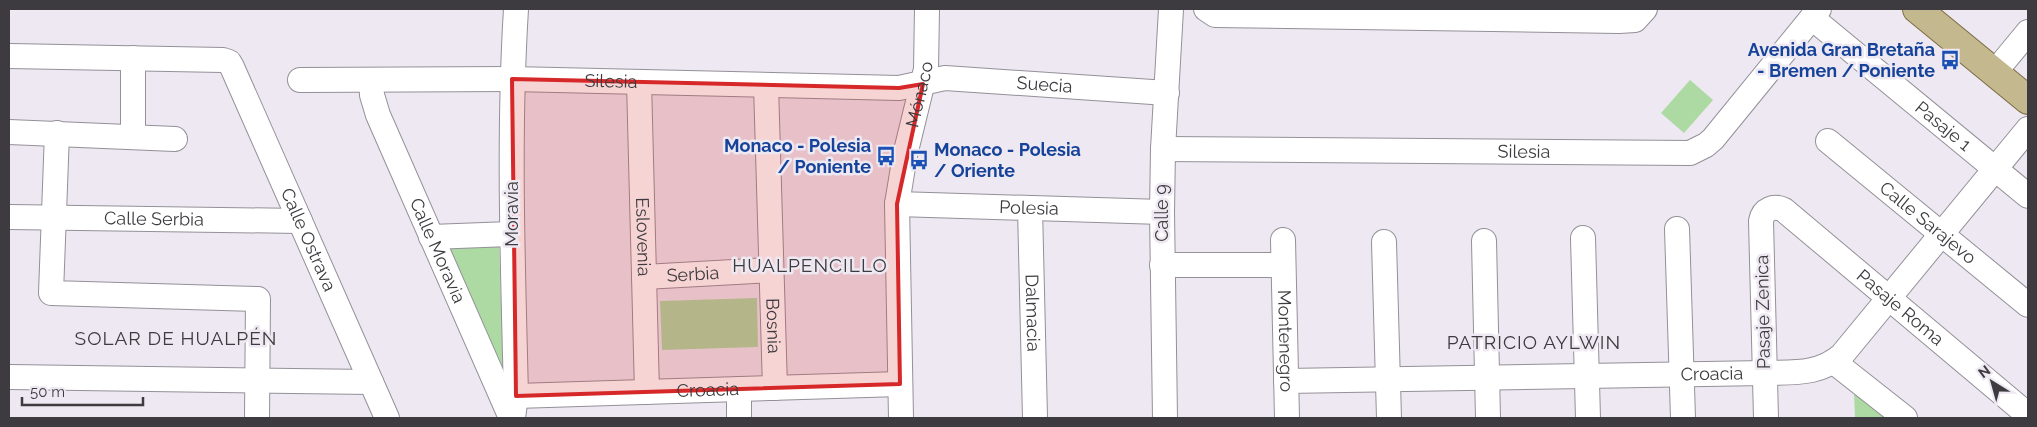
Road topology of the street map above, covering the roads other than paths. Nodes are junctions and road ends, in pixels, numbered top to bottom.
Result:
1 (516, 9) edge
2 (927, 9) edge
3 (1171, 9) edge
4 (1645, 9) edge
5 (1917, 9) edge
6 (1209, 11) edge
7 (1275, 13) edge
8 (1417, 13) edge
9 (1815, 13) edge
10 (1612, 15) edge
11 (2028, 32) edge
12 (9, 56) edge
13 (133, 58) junction
14 (1995, 72) junction
15 (512, 79) junction
16 (300, 80) dead end
17 (371, 80) junction
18 (639, 82) junction
19 (923, 84) junction
20 (766, 85) junction
21 (1166, 92) junction
22 (2028, 100) edge
23 (2028, 129) edge
24 (9, 132) edge
25 (57, 133) junction
26 (133, 137) junction
27 (175, 139) dead end
28 (1828, 141) dead end
29 (1163, 150) junction
30 (1995, 169) junction
31 (2028, 196) edge
32 (897, 204) junction
33 (1030, 208) junction
34 (1768, 209) joint
35 (1162, 212) junction
36 (9, 217) edge
37 (55, 218) junction
38 (300, 221) junction
39 (1677, 230) dead end
40 (512, 234) junction
41 (1942, 234) junction
42 (431, 237) junction
43 (1583, 238) dead end
44 (1283, 240) dead end
45 (1484, 241) dead end
46 (1384, 242) dead end
47 (1283, 265) junction
48 (1162, 266) junction
49 (771, 270) junction
50 (644, 277) junction
51 (1889, 298) junction
52 (2028, 305) edge
53 (1834, 362) junction
54 (1765, 373) junction
55 (1681, 375) junction
56 (1587, 376) junction
57 (9, 377) edge
58 (1487, 378) junction
59 (258, 380) junction
60 (1388, 380) junction
61 (371, 382) junction
62 (1286, 382) junction
63 (900, 384) junction
64 (774, 388) junction
65 (739, 389) junction
66 (647, 392) junction
67 (513, 411) edge
68 (2028, 415) edge
69 (257, 418) edge
70 (388, 418) edge
71 (740, 418) edge
72 (901, 418) edge
73 (1035, 418) edge
74 (1166, 418) edge
75 (1287, 418) edge
76 (1389, 418) edge
77 (1488, 418) edge
78 (1588, 418) edge
79 (1683, 418) edge
80 (1766, 418) edge
81 (1905, 418) edge

1 - 15 street, Moravia
2 - 19 street, Mónaco
3 - 21 street, Calle 9
4 - 10 street
5 - 14 main road
6 - 7 street
7 - 8 street
8 - 10 street
9 - 29 street, Silesia
9 - 30 street, Pasaje 1
11 - 14 street
12 - 13 street
13 - 26 street
13 - 38 street, Calle Ostrava
14 - 22 main road
15 - 17 street, Silesia
15 - 18 street, Silesia
15 - 40 street, Moravia
16 - 17 street, Silesia
17 - 42 street, Calle Moravia
18 - 20 street, Silesia
18 - 50 street, Eslovenia
19 - 20 street, Silesia
19 - 21 street, Suecia
19 - 32 street, Mónaco
20 - 49 street, Bosnia
21 - 29 street, Calle 9
23 - 30 street, Croacia
24 - 25 street
25 - 26 street
25 - 37 street
26 - 27 street
28 - 41 street, Calle Sarajevo
29 - 35 street, Calle 9
30 - 31 street, Pasaje 1
30 - 41 street, Croacia
32 - 33 street, Polesia
32 - 63 street, Mónaco
33 - 35 street, Polesia
33 - 73 street, Dalmacia
34 - 51 street, Pasaje Roma
34 - 54 street, Pasaje Zenica
35 - 48 street, Calle 9
36 - 37 street, Calle Serbia
37 - 38 street, Calle Serbia
37 - 59 street
38 - 61 street, Calle Ostrava
39 - 55 street
40 - 42 street
40 - 67 street, Moravia
41 - 51 street, Croacia
41 - 52 street, Calle Sarajevo
42 - 67 street, Calle Moravia
43 - 56 street
44 - 47 street, Montenegro
45 - 58 street
46 - 60 street
47 - 48 street, Montenegro
47 - 62 street, Montenegro
48 - 74 street, Calle 9
49 - 50 street, Serbia
49 - 64 street, Bosnia
50 - 66 street, Eslovenia
51 - 53 street, Croacia
51 - 68 street, Pasaje Roma
53 - 54 street, Croacia
53 - 81 street
54 - 55 street, Croacia
54 - 80 street, Pasaje Zenica
55 - 56 street, Croacia
55 - 79 street
56 - 58 street, Croacia
56 - 78 street
57 - 59 street
58 - 60 street, Croacia
58 - 77 street
59 - 61 street
59 - 69 street
60 - 62 street, Croacia
60 - 76 street
61 - 70 street, Calle Ostrava
62 - 75 street, Montenegro
63 - 64 street, Croacia
63 - 72 street, Mónaco
64 - 65 street, Croacia
65 - 66 street, Croacia
65 - 71 street
66 - 67 street, Croacia

